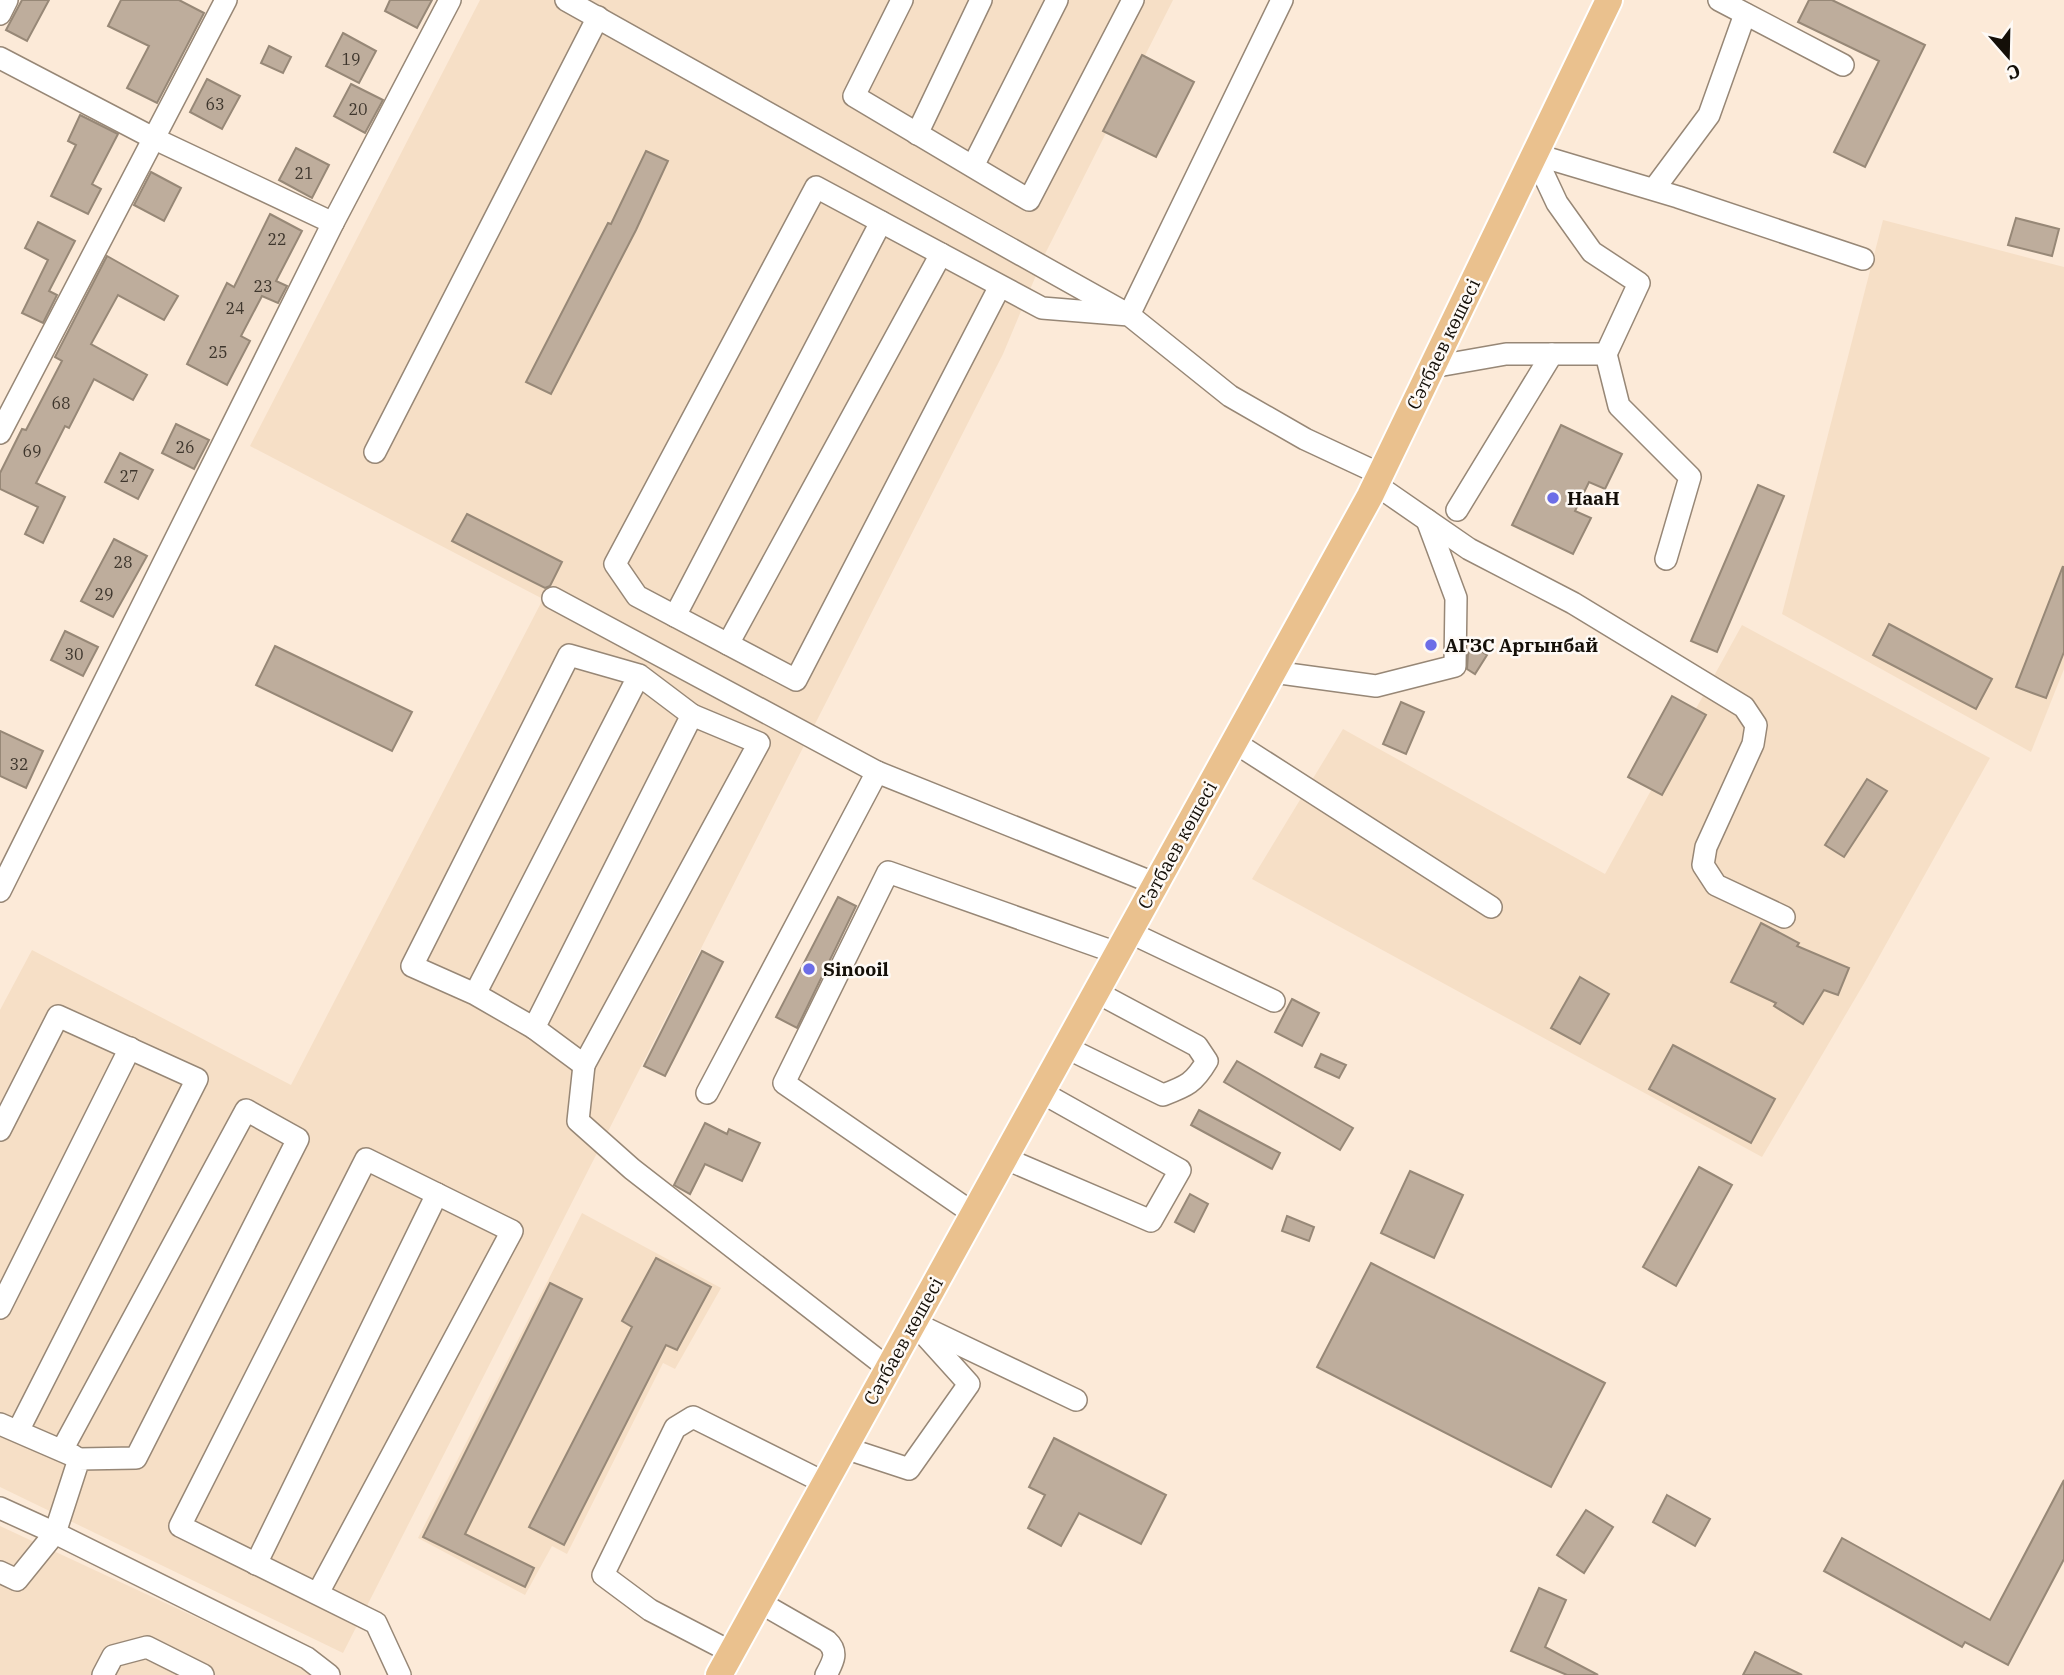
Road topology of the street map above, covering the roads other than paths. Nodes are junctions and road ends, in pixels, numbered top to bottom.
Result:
1 (7, 0) edge
2 (226, 0) edge
3 (450, 0) edge
4 (566, 0) edge
5 (902, 0) edge
6 (981, 0) edge
7 (1057, 0) edge
8 (1133, 0) edge
9 (1282, 0) edge
10 (1609, 0) edge
11 (1719, 0) edge
12 (0, 14) edge
13 (1745, 14) junction
14 (598, 17) junction
15 (0, 58) edge
16 (1843, 65) dead end
17 (917, 134) junction
18 (155, 139) junction
19 (1534, 154) junction
20 (972, 166) junction
21 (1654, 190) junction
22 (332, 222) junction
23 (881, 222) junction
24 (941, 254) junction
25 (1863, 259) dead end
26 (1000, 286) junction
27 (1129, 315) junction
28 (1552, 354) junction
29 (1606, 354) junction
30 (1432, 367) junction
31 (0, 433) edge
32 (375, 452) dead end
33 (1378, 479) junction
34 (1457, 510) dead end
35 (1427, 520) junction
36 (1666, 559) dead end
37 (553, 598) dead end
38 (675, 616) junction
39 (728, 644) junction
40 (1273, 672) junction
41 (639, 675) junction
42 (692, 715) junction
43 (1234, 742) junction
44 (877, 772) junction
45 (1156, 884) junction
46 (0, 891) edge
47 (1491, 907) dead end
48 (1784, 917) dead end
49 (1123, 943) junction
50 (1096, 992) junction
51 (475, 994) junction
52 (1274, 1000) dead end
53 (534, 1028) junction
54 (1065, 1047) junction
55 (130, 1048) junction
56 (584, 1065) junction
57 (707, 1093) dead end
58 (1041, 1093) junction
59 (0, 1130) edge
60 (1004, 1158) junction
61 (437, 1194) junction
62 (974, 1213) junction
63 (0, 1308) edge
64 (913, 1322) junction
65 (888, 1368) junction
66 (1076, 1401) dead end
67 (9, 1427) edge
68 (845, 1448) junction
69 (70, 1454) junction
70 (825, 1483) junction
71 (0, 1508) edge
72 (55, 1533) junction
73 (256, 1564) junction
74 (0, 1572) edge
75 (318, 1593) junction
76 (759, 1602) junction
77 (724, 1668) edge
78 (103, 1675) edge
79 (203, 1675) edge
80 (329, 1675) edge
81 (400, 1675) edge
82 (826, 1675) edge

1 - 12 street
2 - 18 street
3 - 22 street
4 - 14 street
5 - 17 street
6 - 17 street
7 - 20 street
8 - 20 street
9 - 27 street
10 - 19 main road, Сәтбаев көшесі
11 - 13 street
13 - 16 street
13 - 21 street
14 - 27 street
14 - 32 street
15 - 18 street
17 - 20 street
18 - 22 street
18 - 31 street
19 - 21 street
19 - 29 street
19 - 30 main road, Сәтбаев көшесі
21 - 25 street
22 - 46 street
23 - 24 street
23 - 38 street
23 - 38 street
24 - 26 street
24 - 39 street
26 - 27 street
26 - 39 street
27 - 33 street
28 - 29 street
28 - 30 street
28 - 34 street
29 - 36 street
30 - 33 main road, Сәтбаев көшесі
33 - 35 street
33 - 40 main road, Сәтбаев көшесі
35 - 40 street
35 - 48 street
37 - 44 street
38 - 39 street
40 - 43 main road, Сәтбаев көшесі
41 - 42 street
41 - 51 street
41 - 51 street
42 - 53 street
42 - 56 street
43 - 45 main road, Сәтбаев көшесі
43 - 47 street
44 - 45 street
44 - 57 street
45 - 49 main road, Сәтбаев көшесі
49 - 50 main road, Сәтбаев көшесі
49 - 52 street
49 - 62 street
50 - 54 main road, Сәтбаев көшесі
50 - 54 street
51 - 53 street
53 - 56 street
54 - 58 main road, Сәтбаев көшесі
55 - 59 street
55 - 63 street
55 - 67 street
56 - 65 street
58 - 60 main road, Сәтбаев көшесі
58 - 60 street
60 - 62 main road, Сәтбаев көшесі
61 - 73 street
61 - 73 street
61 - 75 street
62 - 64 main road, Сәтбаев көшесі
64 - 65 main road, Сәтбаев көшесі
64 - 66 street
64 - 68 street
65 - 68 main road, Сәтбаев көшесі
67 - 69 street
68 - 70 main road, Сәтбаев көшесі
69 - 69 street
69 - 72 street
70 - 76 main road, Сәтбаев көшесі
70 - 77 street
71 - 72 street
72 - 74 street
72 - 80 street
73 - 75 street
75 - 81 street
76 - 77 main road, Сәтбаев көшесі
76 - 82 street
78 - 79 street

